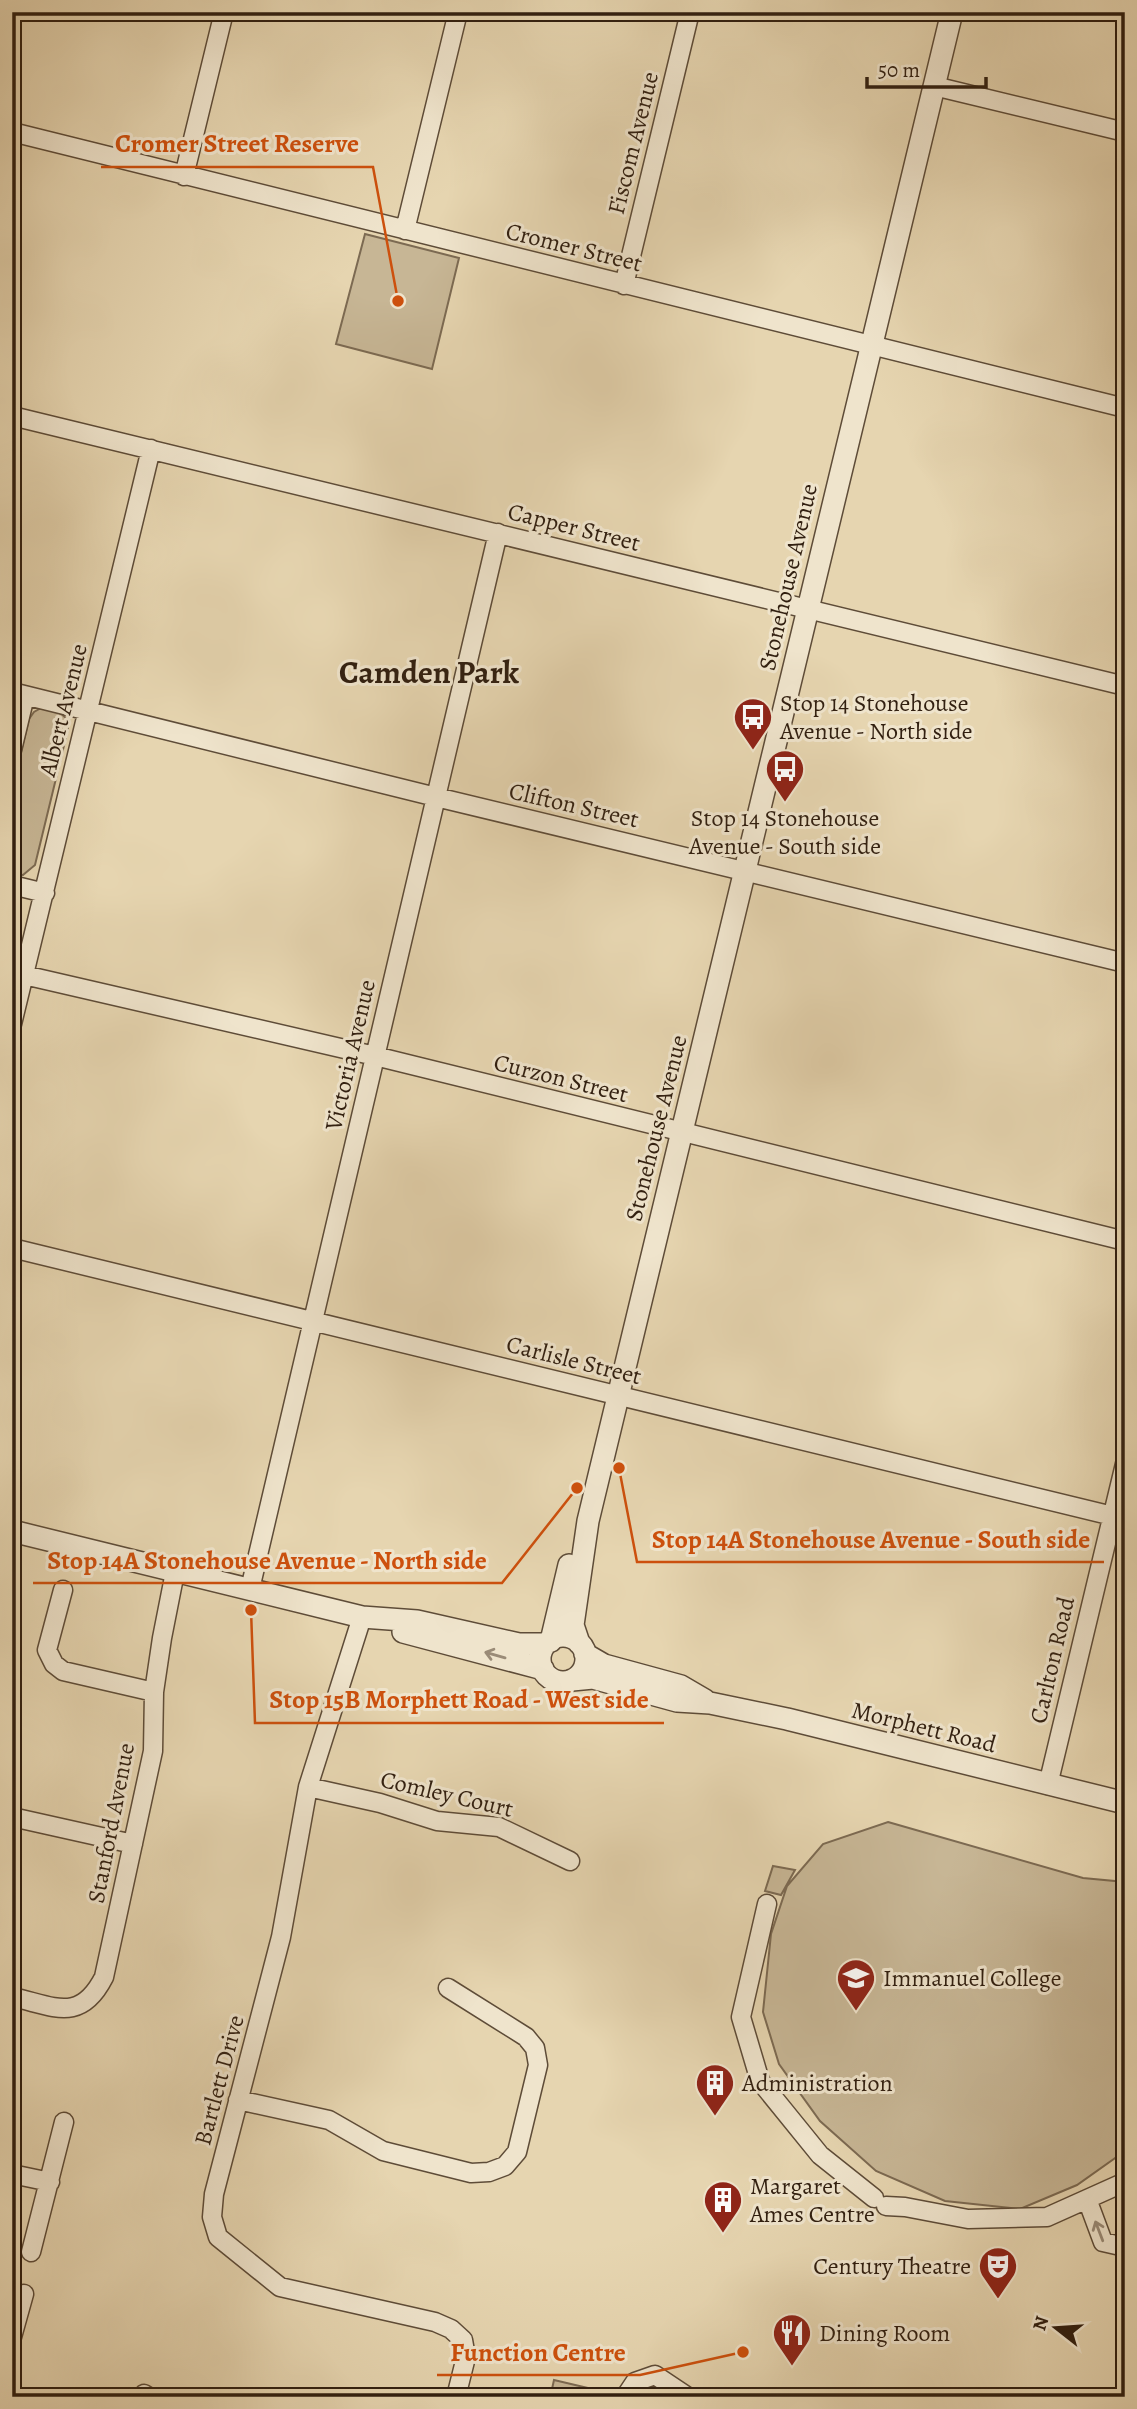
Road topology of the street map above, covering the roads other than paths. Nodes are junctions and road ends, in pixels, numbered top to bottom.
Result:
1 (224, 12) edge
2 (458, 12) edge
3 (690, 12) edge
4 (952, 12) edge
5 (934, 86) junction
6 (12, 132) edge
7 (1125, 132) edge
8 (184, 176) junction
9 (405, 230) junction
10 (624, 285) junction
11 (871, 346) junction
12 (1125, 408) edge
13 (12, 416) edge
14 (151, 449) junction
15 (498, 533) junction
16 (808, 609) junction
17 (1125, 686) edge
18 (19, 694) edge
19 (89, 711) junction
20 (12, 750) edge
21 (436, 797) junction
22 (745, 871) junction
23 (12, 885) edge
24 (45, 892) junction
25 (1125, 963) edge
26 (24, 975) junction
27 (12, 1024) edge
28 (375, 1056) junction
29 (681, 1133) junction
30 (1125, 1241) edge
31 (12, 1248) edge
32 (313, 1321) junction
33 (619, 1396) junction
34 (1125, 1464) edge
35 (1118, 1517) edge
36 (588, 1521) junction
37 (12, 1531) edge
38 (175, 1572) junction
39 (250, 1589) junction
40 (64, 1590) dead end
41 (362, 1617) junction
42 (548, 1642) junction
43 (582, 1648) junction
44 (543, 1669) junction
45 (572, 1680) junction
46 (154, 1692) junction
47 (710, 1703) junction
48 (1048, 1785) junction
49 (308, 1787) junction
50 (1125, 1803) edge
51 (12, 1817) edge
52 (133, 1844) junction
53 (570, 1861) dead end
54 (767, 1904) dead end
55 (448, 1988) dead end
56 (12, 1997) edge
57 (239, 2099) junction
58 (64, 2122) dead end
59 (12, 2174) edge
60 (50, 2182) junction
61 (1125, 2182) edge
62 (1087, 2199) junction
63 (1125, 2247) edge
64 (31, 2252) dead end
65 (24, 2294) dead end
66 (12, 2337) edge
67 (456, 2397) edge
68 (625, 2397) edge
69 (688, 2397) edge

1 - 8 street
2 - 9 street
3 - 10 street, Fiscom Avenue
4 - 5 street, Stonehouse Avenue
5 - 7 street
5 - 11 street, Stonehouse Avenue
6 - 8 street, Cromer Street
8 - 9 street, Cromer Street
9 - 10 street, Cromer Street
10 - 11 street, Cromer Street
11 - 12 street, Cromer Street
11 - 16 street, Stonehouse Avenue
13 - 14 street, Capper Street
14 - 15 street, Capper Street
14 - 19 street, Albert Avenue
15 - 16 street, Capper Street
15 - 21 street, Victoria Avenue
16 - 17 street, Capper Street
16 - 22 street, Stonehouse Avenue
18 - 19 street, Clifton Street
18 - 20 street
19 - 21 street, Clifton Street
19 - 24 street, Albert Avenue
21 - 22 street, Clifton Street
21 - 28 street, Victoria Avenue
22 - 25 street, Clifton Street
22 - 29 street, Stonehouse Avenue
23 - 24 street
24 - 26 street, Albert Avenue
26 - 27 street, Albert Avenue
26 - 28 street, Curzon Street
28 - 29 street, Curzon Street
28 - 32 street, Victoria Avenue
29 - 30 street, Curzon Street
29 - 33 street, Stonehouse Avenue
31 - 32 street, Carlisle Street
32 - 33 street, Carlisle Street
32 - 39 street, Victoria Avenue
33 - 35 street, Carlisle Street
33 - 36 street, Stonehouse Avenue
34 - 35 street, Carlton Road
35 - 48 street, Carlton Road
36 - 42 street, Stonehouse Avenue
36 - 43 street, Stonehouse Avenue
37 - 38 street
38 - 39 street
38 - 46 street, Stanford Avenue
39 - 41 street
40 - 46 street
41 - 42 street
44 -> 41 street
41 - 49 street, Bartlett Drive
42 - 43 street
42 - 44 street
43 - 45 street
43 - 47 street, Morphett Road
44 - 45 street
45 - 47 street, Morphett Road
46 - 52 street, Stanford Avenue
47 - 48 street, Morphett Road
48 - 50 street, Morphett Road
49 - 53 street, Comley Court
49 - 57 street, Bartlett Drive
51 - 52 street
52 - 56 street, Stanford Avenue
54 - 62 street
55 - 57 street
57 - 67 street, Bartlett Drive
58 - 60 street
59 - 60 street
60 - 64 street
61 - 62 street
63 -> 62 street
65 - 66 street
68 - 69 street

